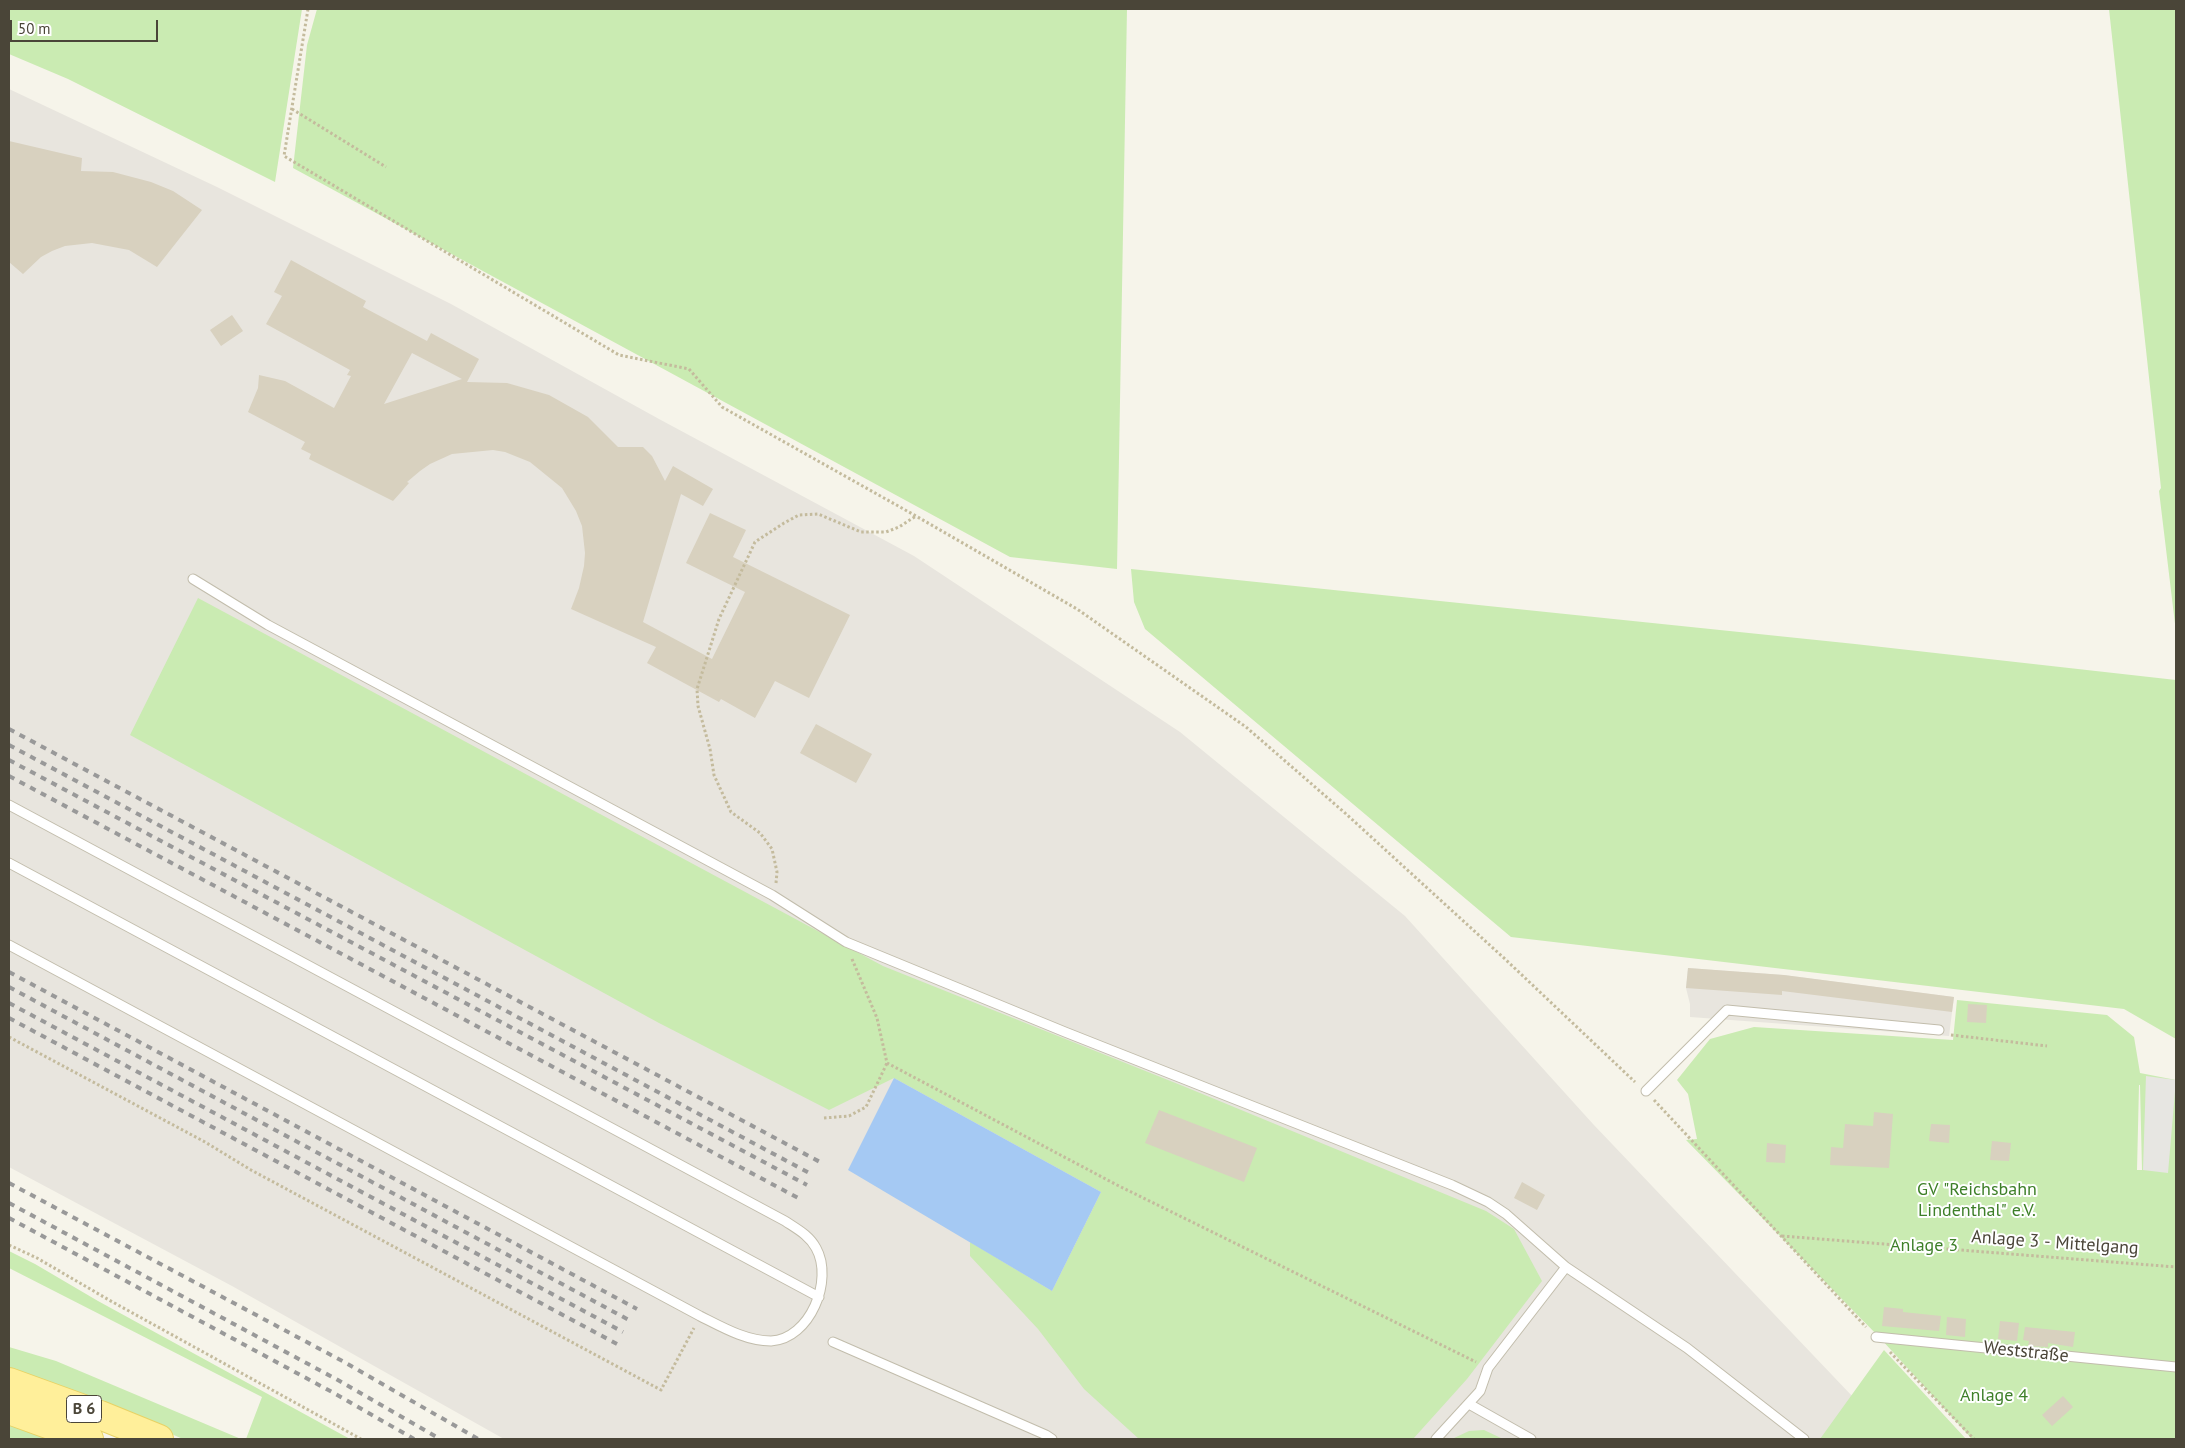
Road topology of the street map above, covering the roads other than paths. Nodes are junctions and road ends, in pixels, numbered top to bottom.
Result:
1 (193, 579) dead end
2 (9, 805) edge
3 (9, 863) edge
4 (9, 945) edge
5 (1939, 1030) road end
6 (1646, 1092) road end
7 (1566, 1267) junction
8 (819, 1297) junction
9 (1876, 1337) road end
10 (833, 1342) dead end
11 (2176, 1367) edge
12 (9, 1382) edge
13 (1469, 1404) junction
14 (9, 1410) edge
15 (89, 1439) edge
16 (159, 1439) edge
17 (1052, 1439) edge
18 (1436, 1439) edge
19 (1531, 1439) edge
20 (1804, 1439) edge

1 - 7 lane
2 - 8 lane
3 - 8 lane
4 - 8 lane
5 - 6 lane
7 - 13 lane
7 - 20 lane
9 - 11 lane, Weststraße
10 - 17 lane
12 - 16 main road, B 6
13 - 18 lane
13 - 19 lane
14 - 15 main road, B 6

